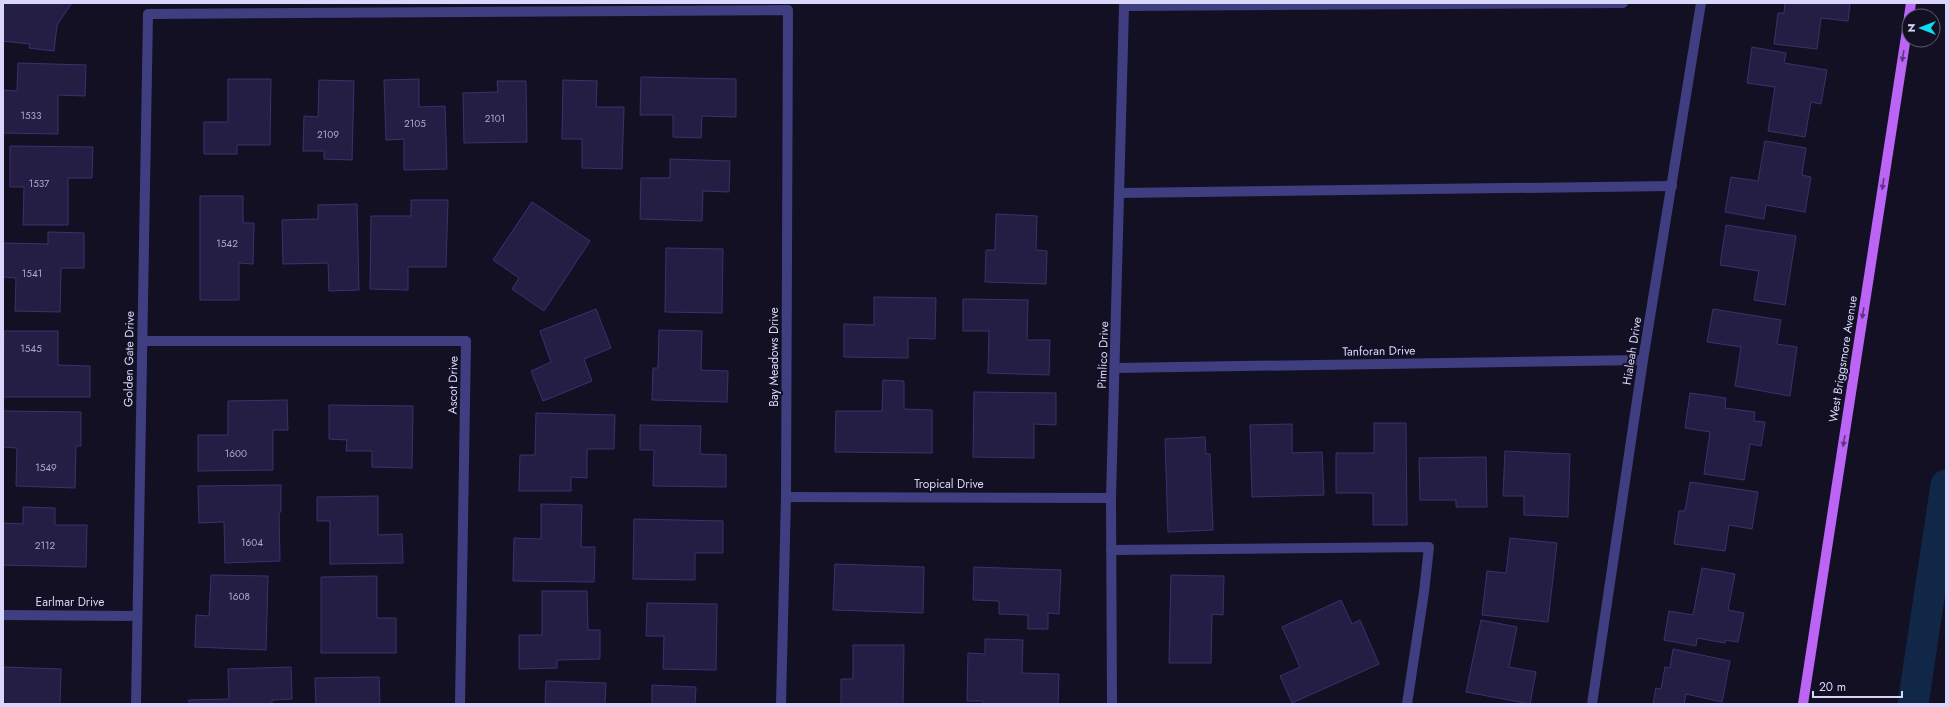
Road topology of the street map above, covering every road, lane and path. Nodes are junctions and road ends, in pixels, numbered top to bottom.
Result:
1 (1419, 3) edge
2 (1623, 3) edge
3 (1701, 3) edge
4 (542, 7) edge
5 (1904, 48) edge
6 (1672, 186) junction
7 (1120, 193) junction
8 (143, 341) junction
9 (1643, 360) junction
10 (1115, 368) junction
11 (786, 497) junction
12 (1112, 498) junction
13 (1112, 550) junction
14 (3, 615) edge
15 (137, 616) junction
16 (136, 704) edge
17 (460, 704) edge
18 (782, 704) edge
19 (1112, 704) edge
20 (1407, 704) edge
21 (1592, 704) edge
22 (1803, 704) edge

1 - 2 street
1 - 7 street, Pimlico Drive
3 - 6 street, Hialeah Drive
4 - 8 street, Golden Gate Drive
4 - 11 street, Bay Meadows Drive
5 -> 22 main road, West Briggsmore Avenue
6 - 7 street
6 - 9 street, Hialeah Drive
7 - 10 street, Pimlico Drive
8 - 15 street, Golden Gate Drive
8 - 17 street, Ascot Drive
9 - 10 street, Tanforan Drive
9 - 21 street, Hialeah Drive
10 - 12 street, Pimlico Drive
11 - 12 street, Tropical Drive
11 - 18 street, Bay Meadows Drive
12 - 13 street, Pimlico Drive
13 - 19 street, Pimlico Drive
13 - 20 street
14 - 15 street, Earlmar Drive
15 - 16 street, Golden Gate Drive

